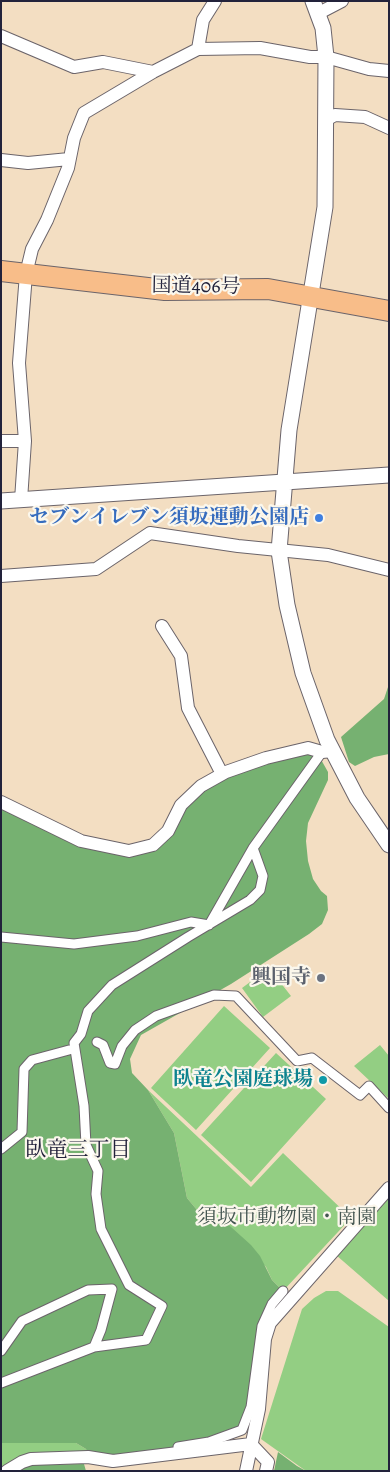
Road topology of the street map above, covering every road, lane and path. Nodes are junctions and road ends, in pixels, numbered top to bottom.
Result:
1 (215, 1) edge
2 (342, 1) edge
3 (316, 7) edge
4 (1, 36) edge
5 (198, 49) junction
6 (326, 57) junction
7 (389, 71) edge
8 (153, 72) junction
9 (326, 120) junction
10 (389, 128) edge
11 (69, 159) junction
12 (1, 160) edge
13 (1, 271) edge
14 (26, 274) junction
15 (312, 296) junction
16 (389, 311) edge
17 (1, 441) edge
18 (25, 442) junction
19 (389, 475) edge
20 (284, 483) junction
21 (21, 500) junction
22 (1, 501) edge
23 (278, 551) junction
24 (389, 570) edge
25 (1, 576) edge
26 (162, 626) dead end
27 (328, 752) junction
28 (222, 774) junction
29 (1, 802) edge
30 (389, 845) edge
31 (253, 848) junction
32 (209, 925) junction
33 (1, 937) edge
34 (97, 1042) dead end
35 (73, 1049) junction
36 (389, 1108) edge
37 (1, 1148) edge
38 (389, 1188) edge
39 (283, 1291) dead end
40 (94, 1347) junction
41 (1, 1351) edge
42 (1, 1383) edge
43 (251, 1444) junction
44 (88, 1454) dead end
45 (7, 1471) edge
46 (246, 1471) edge
47 (266, 1471) edge

1 - 5 street
2 - 3 street
3 - 6 street
4 - 8 street
5 - 6 street
5 - 8 street
6 - 7 street
6 - 9 street
8 - 11 street
9 - 10 street
9 - 15 street
11 - 12 street
11 - 14 street
13 - 14 highway, 国道406号
14 - 15 highway, 国道406号
14 - 18 street
15 - 16 highway, 国道406号
15 - 20 street
17 - 18 street
18 - 21 street
19 - 20 street
20 - 21 street
20 - 23 street
21 - 22 street
23 - 24 street
23 - 25 street
23 - 27 street
26 - 28 street
27 - 28 street
27 - 30 street
27 - 31 street
28 - 29 street
31 - 32 street
31 - 32 street
32 - 33 street
32 - 35 street
34 - 36 street
35 - 37 street
35 - 40 street
38 - 43 street
39 - 44 street
40 - 41 street
40 - 42 street
43 - 45 street
43 - 46 street
43 - 47 street

